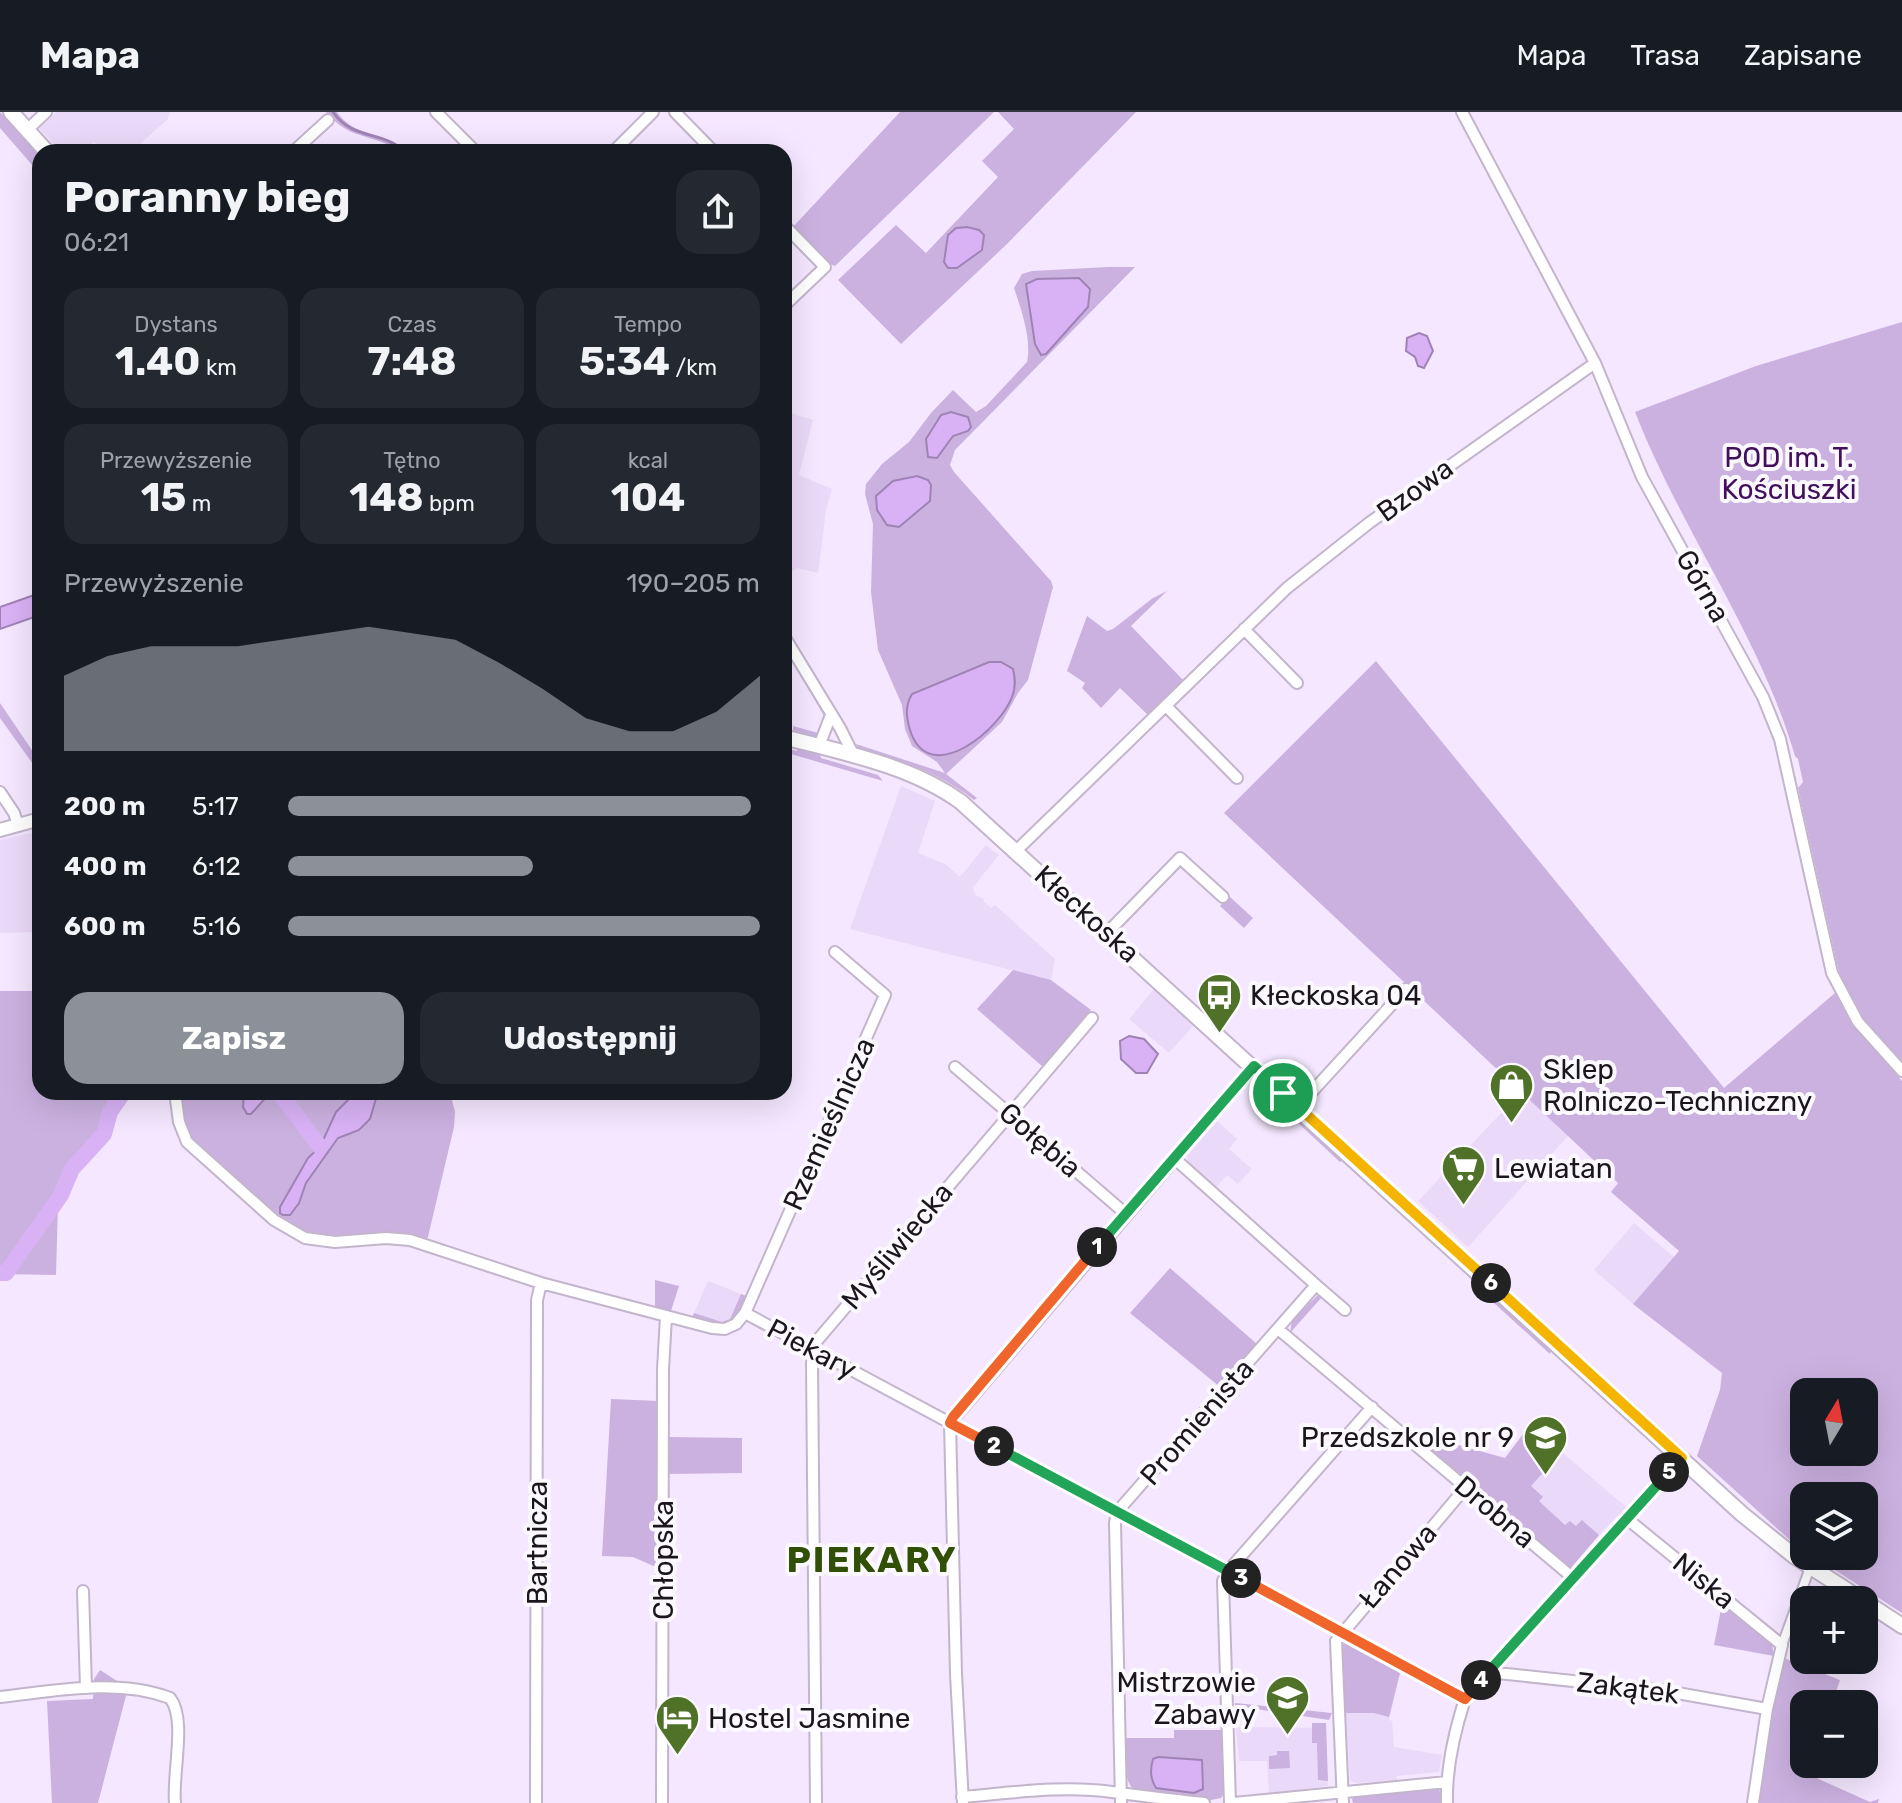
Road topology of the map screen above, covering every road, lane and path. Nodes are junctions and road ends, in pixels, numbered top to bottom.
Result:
1 (11, 112) edge
2 (46, 112) edge
3 (653, 112) edge
4 (675, 112) edge
5 (1462, 112) edge
6 (442, 114) edge
7 (328, 120) dead end
8 (27, 130) junction
9 (40, 144) edge
10 (302, 144) edge
11 (469, 144) edge
12 (621, 144) edge
13 (706, 144) edge
14 (792, 233) edge
15 (792, 298) edge
16 (1595, 363) junction
17 (1244, 629) junction
18 (792, 649) edge
19 (1297, 683) dead end
20 (1166, 706) junction
21 (831, 715) junction
22 (792, 739) edge
23 (819, 746) junction
24 (854, 756) junction
25 (1237, 778) dead end
26 (0, 792) edge
27 (32, 821) edge
28 (18, 825) junction
29 (0, 830) edge
30 (1017, 850) junction
31 (1223, 897) dead end
32 (1107, 933) junction
33 (835, 952) dead end
34 (1406, 989) dead end
35 (1092, 1018) dead end
36 (1254, 1066) junction
37 (955, 1067) dead end
38 (1902, 1071) edge
39 (176, 1100) edge
40 (1298, 1107) junction
41 (1010, 1114) junction
42 (1174, 1158) junction
43 (1126, 1214) junction
44 (541, 1283) junction
45 (1316, 1285) junction
46 (1345, 1310) dead end
47 (745, 1313) junction
48 (666, 1317) junction
49 (1278, 1329) junction
50 (813, 1349) junction
51 (1372, 1407) junction
52 (950, 1423) junction
53 (1682, 1458) junction
54 (1466, 1487) junction
55 (1117, 1512) junction
56 (1626, 1518) junction
57 (1228, 1571) junction
58 (1808, 1573) dead end
59 (1572, 1577) junction
60 (1840, 1586) edge
61 (83, 1591) dead end
62 (1878, 1611) edge
63 (1902, 1626) edge
64 (1342, 1633) junction
65 (1782, 1645) junction
66 (1488, 1672) junction
67 (86, 1688) junction
68 (0, 1697) edge
69 (1465, 1699) junction
70 (1767, 1709) junction
71 (1447, 1782) junction
72 (1022, 1798) edge
73 (1120, 1798) edge
74 (1343, 1798) edge
75 (963, 1800) edge
76 (175, 1803) edge
77 (536, 1803) edge
78 (662, 1803) edge
79 (816, 1803) edge
80 (1204, 1803) edge
81 (1232, 1803) edge
82 (1447, 1803) edge
83 (1753, 1803) edge

1 - 8 main road
2 - 8 street
3 - 12 street
4 - 13 street
5 - 16 street, Górna
6 - 11 street
7 - 10 street
8 - 9 main road
14 - 15 street
16 - 17 street, Bzowa
16 - 38 street, Górna
17 - 19 street
17 - 20 street, Bzowa
18 - 21 street
20 - 25 street
20 - 30 street, Bzowa
21 - 23 street
21 - 24 street
22 - 23 main road, Kłeckoska
23 - 24 main road, Kłeckoska
24 - 30 main road, Kłeckoska
26 - 28 street
27 - 28 street
28 - 29 street
30 - 32 main road, Kłeckoska
31 - 32 street
32 - 36 main road, Kłeckoska
33 - 47 street, Rzemieślnicza
34 - 40 street
35 - 41 street, Myśliwiecka
36 - 40 main road, Kłeckoska
36 - 42 street
37 - 41 street, Gołębia
39 - 44 street, Piekary
40 - 53 main road, Kłeckoska
41 - 43 street, Gołębia
41 - 50 street, Myśliwiecka
42 - 43 street
42 - 45 street
43 - 52 street
44 - 48 street, Piekary
44 - 77 street, Bartnicza
45 - 46 street
45 - 49 street
47 - 48 street, Piekary
47 - 50 street, Piekary
48 - 78 street, Chłopska
49 - 51 street, Drobna
49 - 55 street, Promienista
50 - 52 street, Piekary
50 - 79 street
51 - 54 street, Drobna
51 - 57 street
52 - 55 street, Piekary
52 - 75 street
53 - 56 street
53 - 60 main road, Kłeckoska
54 - 59 street, Drobna
54 - 64 street, Łanowa
55 - 57 street, Piekary
55 - 73 street
56 - 59 street
56 - 65 street, Niska
57 - 64 street, Piekary
57 - 81 street
58 - 65 street
59 - 66 street
61 - 67 street
62 - 63 main road, Kłeckoska
64 - 69 street, Piekary
64 - 74 street, Łanowa
65 - 70 street
66 - 69 street
66 - 70 street, Zakątek
67 - 68 street
67 - 76 street
69 - 71 street
70 - 83 street
71 - 74 street
71 - 82 street
72 - 73 street
72 - 75 street
73 - 80 street
74 - 81 street

